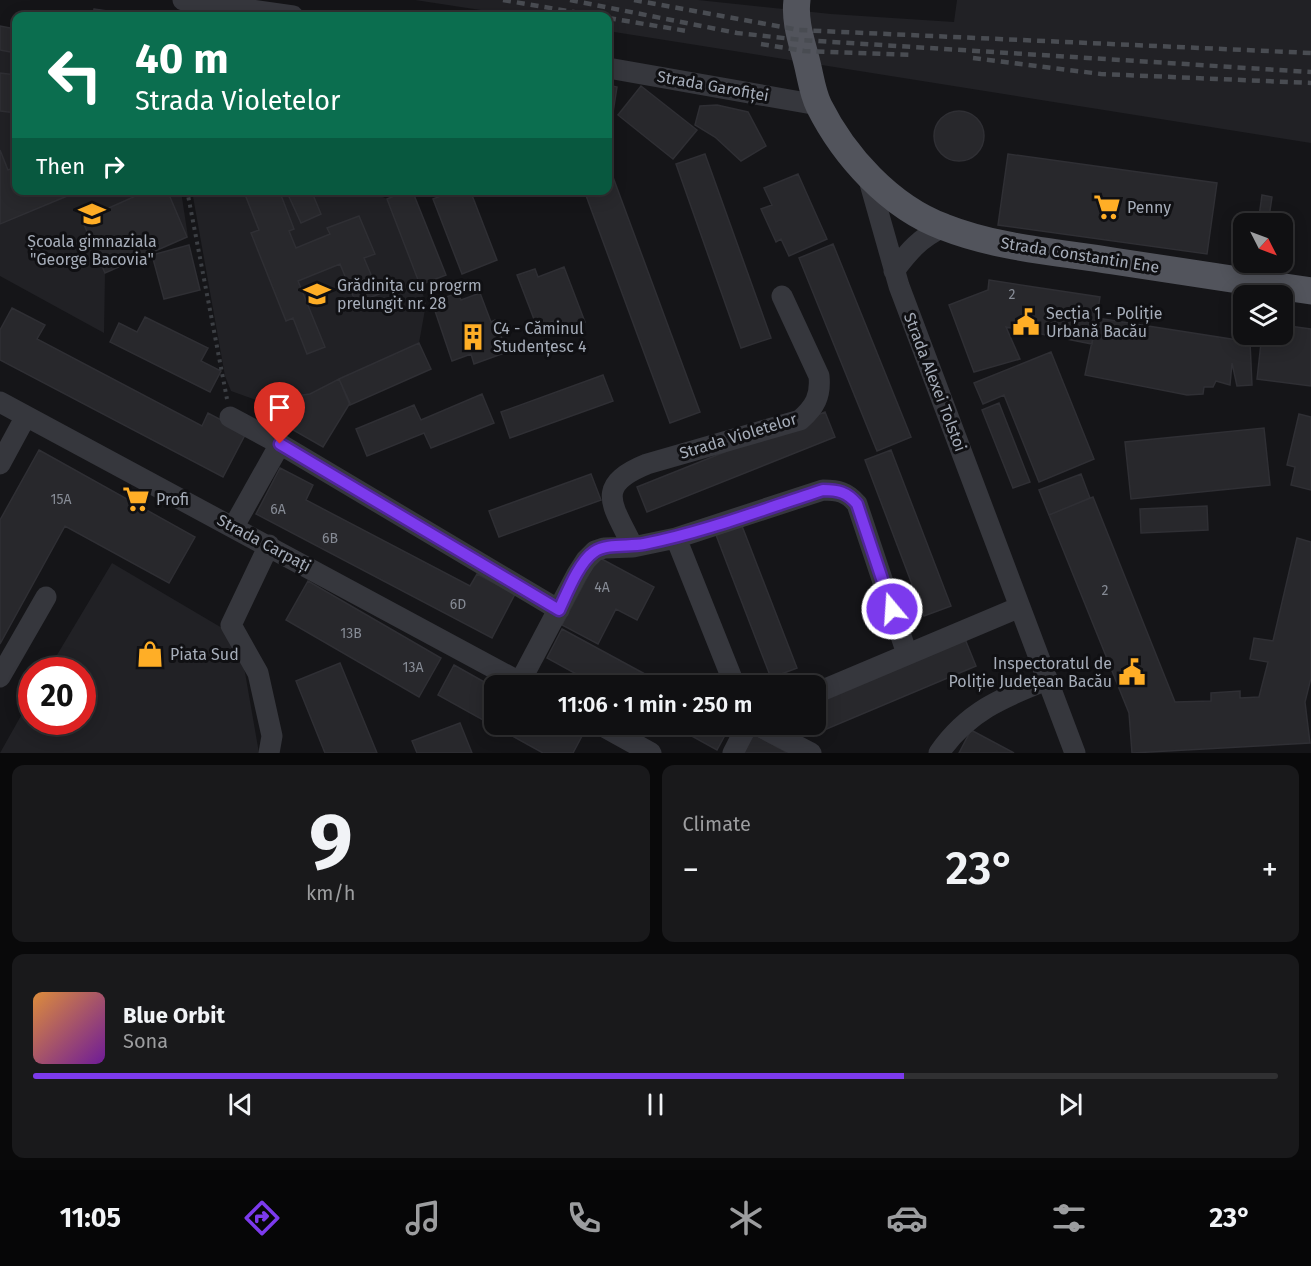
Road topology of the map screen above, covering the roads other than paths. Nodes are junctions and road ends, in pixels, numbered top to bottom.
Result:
1 (183, 0) edge
2 (792, 5) edge
3 (265, 12) edge
4 (612, 69) edge
5 (818, 105) junction
6 (866, 173) junction
7 (943, 227) junction
8 (894, 271) junction
9 (1311, 291) edge
10 (783, 296) dead end
11 (0, 402) edge
12 (26, 416) junction
13 (230, 417) road end
14 (280, 444) junction
15 (0, 464) edge
16 (234, 526) junction
17 (676, 538) junction
18 (269, 545) junction
19 (633, 547) junction
20 (46, 597) dead end
21 (1020, 607) junction
22 (559, 610) junction
23 (907, 654) junction
24 (507, 675) edge
25 (528, 675) edge
26 (731, 675) edge
27 (0, 677) edge
28 (1047, 680) junction
29 (826, 689) edge
30 (619, 735) edge
31 (742, 735) edge
32 (776, 735) edge
33 (269, 753) edge
34 (651, 753) edge
35 (733, 753) edge
36 (811, 753) edge
37 (939, 753) edge
38 (1075, 753) edge

1 - 3 street
2 - 5 main road, Strada Alexei Tolstoi
4 - 5 street, Strada Garofiței
5 - 6 main road, Strada Alexei Tolstoi
6 - 7 main road, Strada Constantin Ene
6 - 8 street, Strada Alexei Tolstoi
7 - 8 street
7 - 9 main road, Strada Constantin Ene
8 - 21 street, Strada Alexei Tolstoi
10 - 19 street, Strada Violetelor
11 - 12 street, Strada Carpați
12 - 15 street
12 - 16 street, Strada Carpați
13 - 14 street
14 - 16 street
14 - 22 street
16 - 18 street, Strada Carpați
17 - 19 street
17 - 23 street
17 - 26 street
18 - 24 street, Strada Carpați
18 - 33 street
19 - 22 street
20 - 27 street
21 - 23 street
21 - 28 street, Strada Alexei Tolstoi
22 - 25 street
23 - 29 street
28 - 37 street
28 - 38 street, Strada Alexei Tolstoi
30 - 34 street
31 - 35 street
32 - 36 street

